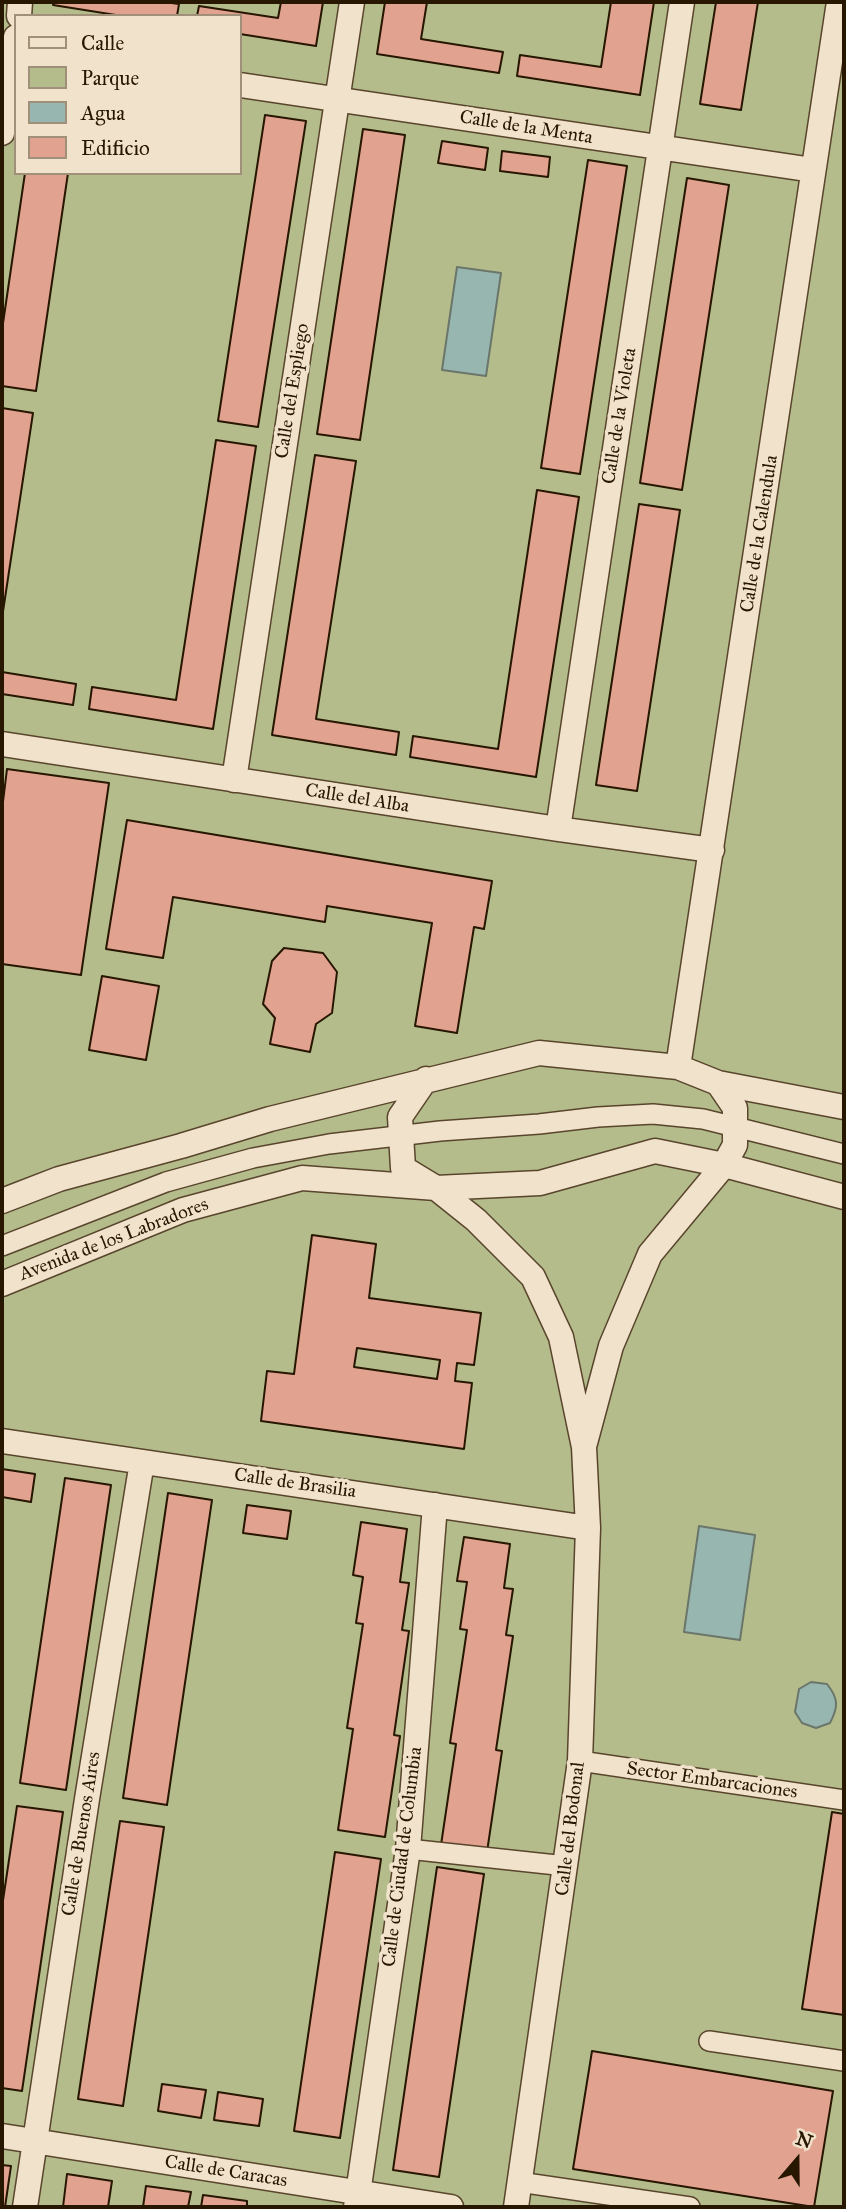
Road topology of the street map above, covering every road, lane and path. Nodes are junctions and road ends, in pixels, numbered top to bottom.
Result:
1 (352, 2) edge
2 (682, 2) edge
3 (839, 2) edge
4 (12, 47) edge
5 (242, 85) edge
6 (337, 100) junction
7 (2, 133) edge
8 (660, 149) junction
9 (813, 170) junction
10 (2, 744) edge
11 (234, 780) junction
12 (558, 829) junction
13 (712, 850) junction
14 (678, 1067) junction
15 (426, 1079) junction
16 (718, 1083) junction
17 (844, 1107) edge
18 (735, 1126) junction
19 (401, 1136) junction
20 (844, 1154) edge
21 (724, 1165) junction
22 (436, 1188) junction
23 (844, 1198) edge
24 (2, 1201) edge
25 (2, 1245) edge
26 (2, 1284) edge
27 (2, 1441) edge
28 (584, 1447) junction
29 (142, 1462) junction
30 (435, 1505) junction
31 (588, 1528) junction
32 (580, 1761) junction
33 (844, 1800) edge
34 (408, 1849) junction
35 (566, 1866) junction
36 (709, 2041) dead end
37 (844, 2061) edge
38 (2, 2137) edge
39 (34, 2141) junction
40 (519, 2182) junction
41 (357, 2200) edge
42 (25, 2207) edge
43 (451, 2207) edge
44 (516, 2207) edge
45 (690, 2207) edge

1 - 6 street, Calle del Espliego
2 - 8 street, Calle de la Violeta
3 - 9 street, Calle de la Calendula
4 - 7 street
5 - 6 street, Calle de la Menta
6 - 8 street, Calle de la Menta
6 - 11 street, Calle del Espliego
8 - 9 street, Calle de la Menta
8 - 12 street, Calle de la Violeta
9 - 13 street, Calle de la Calendula
10 - 11 street, Calle del Alba
11 - 12 street, Calle del Alba
12 - 13 street, Calle del Alba
13 - 14 street, Calle de la Calendula
14 - 15 street
14 - 16 street
15 - 19 street
15 - 24 street
16 - 17 street
16 - 18 street
18 - 19 street
18 - 20 street
18 - 21 street
19 - 22 street, Calle del Bodonal
19 - 25 street
21 - 22 street, Avenida de los Labradores
21 - 23 street, Avenida de los Labradores
21 - 28 street, Calle del Bodonal
22 - 26 street, Avenida de los Labradores
22 - 28 street, Calle del Bodonal
27 - 29 street, Calle de Brasilia
28 - 31 street, Calle del Bodonal
29 - 30 street, Calle de Brasilia
29 - 39 street, Calle de Buenos Aires
30 - 31 street, Calle de Brasilia
30 - 34 street, Calle de Ciudad de Columbia
31 - 32 street, Calle del Bodonal
32 - 33 street, Sector Embarcaciones
32 - 35 street, Calle del Bodonal
34 - 35 street
34 - 41 street, Calle de Ciudad de Columbia
35 - 40 street, Calle del Bodonal
36 - 37 street
38 - 39 street, Calle de Caracas
39 - 41 street, Calle de Caracas
39 - 42 street, Calle de Buenos Aires
40 - 44 street, Calle del Bodonal
40 - 45 street
41 - 43 street, Calle de Caracas

